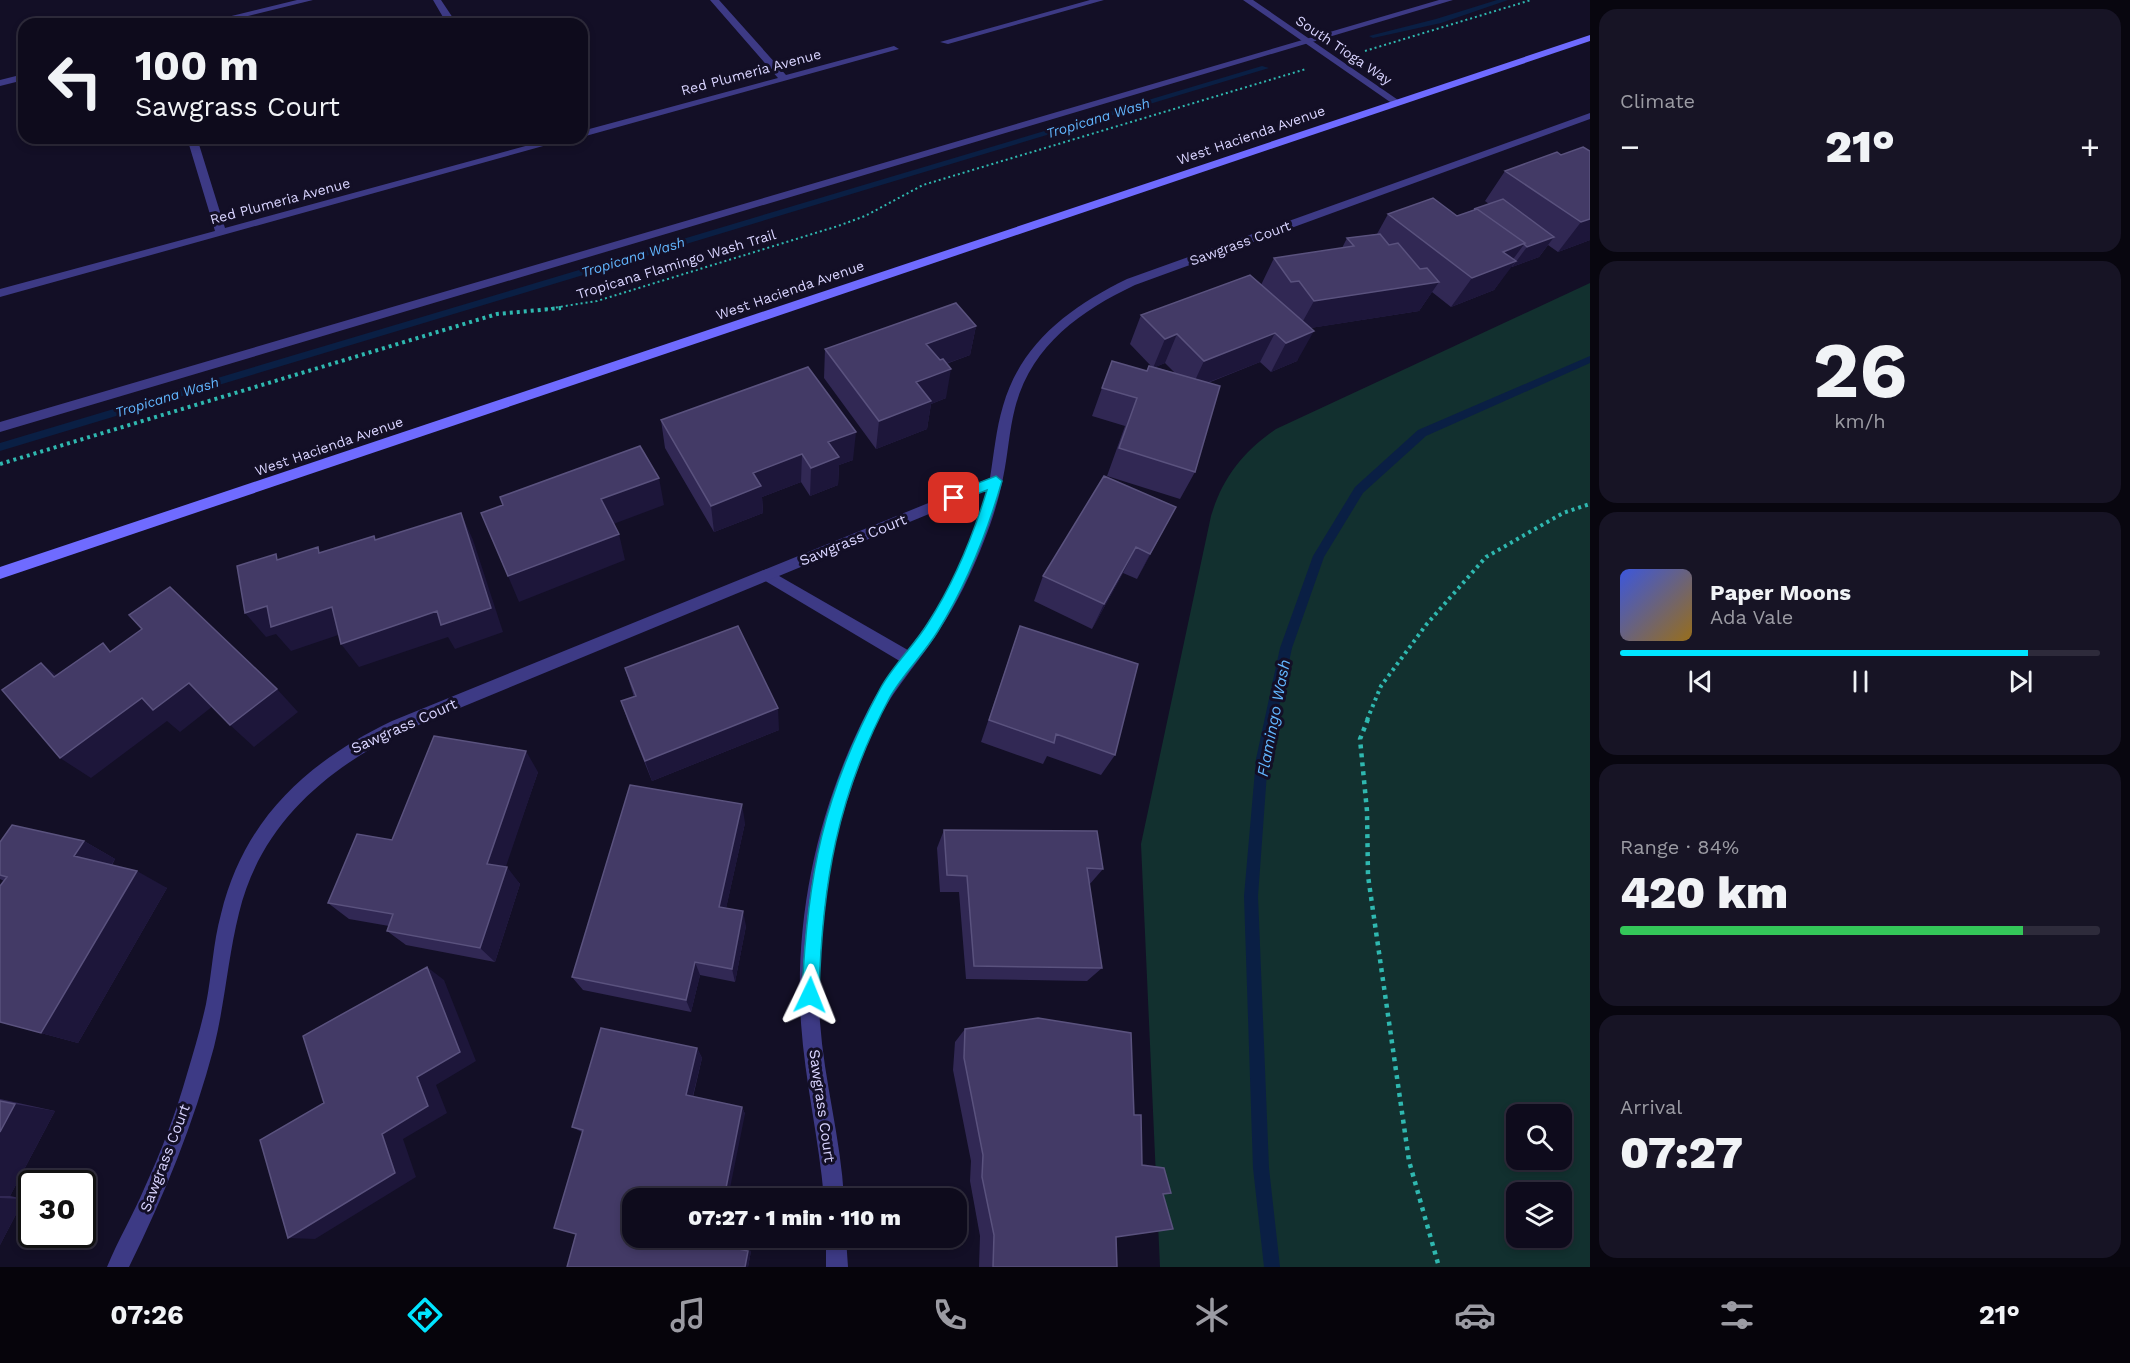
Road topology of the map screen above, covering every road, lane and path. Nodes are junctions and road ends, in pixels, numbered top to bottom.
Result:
1 (309, 0) edge
2 (437, 0) edge
3 (714, 0) edge
4 (1100, 0) edge
5 (1247, 0) edge
6 (1449, 0) edge
7 (1531, 0) edge
8 (230, 18) edge
9 (448, 18) edge
10 (1590, 38) edge
11 (945, 42) dead end
12 (1308, 42) junction
13 (894, 49) dead end
14 (1356, 54) dead end
15 (1314, 66) dead end
16 (18, 78) edge
17 (784, 79) junction
18 (0, 83) edge
19 (1396, 102) junction
20 (1590, 116) edge
21 (588, 132) edge
22 (194, 144) edge
23 (525, 144) edge
24 (546, 144) edge
25 (528, 149) junction
26 (221, 232) junction
27 (0, 293) edge
28 (0, 427) edge
29 (0, 464) edge
30 (996, 481) junction
31 (1590, 504) edge
32 (0, 573) edge
33 (767, 575) junction
34 (908, 658) junction
35 (833, 1188) edge
36 (836, 1248) edge
37 (118, 1267) edge
38 (837, 1267) edge
39 (1439, 1267) edge

1 - 8 street
2 - 9 street
3 - 17 street
4 - 11 street
5 - 12 street, South Tioga Way
6 - 12 street
7 - 14 path
10 - 19 main road, West Hacienda Avenue
12 - 19 street, South Tioga Way
12 - 28 street
13 - 17 street, Red Plumeria Avenue
15 - 29 path, Tropicana Flamingo Wash Trail
16 - 18 street
17 - 21 street, Red Plumeria Avenue
19 - 32 main road, West Hacienda Avenue
20 - 30 street, Sawgrass Court
22 - 26 street
23 - 25 street
24 - 25 street, Red Plumeria Avenue
25 - 26 street, Red Plumeria Avenue
26 - 27 street, Red Plumeria Avenue
30 - 33 street, Sawgrass Court
30 - 34 street, Sawgrass Court
31 - 39 path
33 - 34 street
33 - 37 street, Sawgrass Court
34 - 35 street, Sawgrass Court
36 - 38 street

